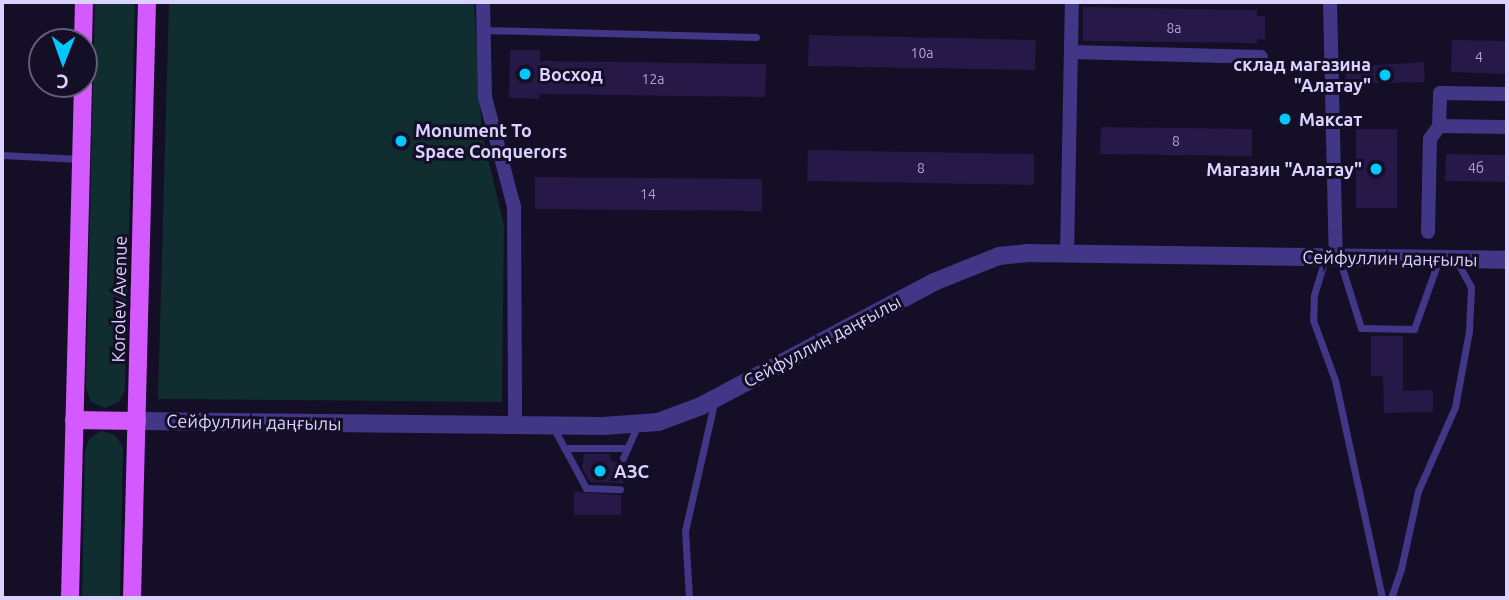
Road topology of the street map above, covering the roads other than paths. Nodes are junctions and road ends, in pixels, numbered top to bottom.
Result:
1 (84, 2) edge
2 (147, 2) edge
3 (483, 2) edge
4 (1072, 2) edge
5 (1330, 2) edge
6 (83, 28) edge
7 (483, 30) junction
8 (757, 37) dead end
9 (1071, 52) junction
10 (1261, 57) dead end
11 (1507, 94) edge
12 (83, 98) edge
13 (1439, 126) junction
14 (1507, 128) edge
15 (2, 155) edge
16 (81, 159) junction
17 (1428, 232) dead end
18 (1067, 255) junction
19 (1333, 257) junction
20 (1447, 259) junction
21 (1507, 260) edge
22 (715, 399) junction
23 (74, 420) junction
24 (136, 421) junction
25 (515, 425) junction
26 (638, 425) junction
27 (553, 426) junction
28 (564, 448) junction
29 (627, 448) junction
30 (623, 458) dead end
31 (620, 489) dead end
32 (70, 598) edge
33 (132, 598) edge
34 (689, 598) edge
35 (1381, 598) edge
36 (1391, 598) edge

1 - 6 main road
2 - 24 main road, Korolev Avenue
3 - 7 street
4 - 9 street
5 - 19 street
7 - 8 lane
7 - 25 street
9 - 10 street
9 - 18 street
11 - 13 street
12 - 16 main road
13 - 14 street
13 - 17 street
15 - 16 lane
16 - 23 main road
18 - 19 street, Сейфуллин даңғылы
18 - 22 street, Сейфуллин даңғылы
19 - 20 street, Сейфуллин даңғылы
19 - 20 lane
19 - 35 lane
20 - 21 street, Сейфуллин даңғылы
20 - 36 lane
22 - 26 street, Сейфуллин даңғылы
22 - 34 lane
23 - 24 main road
23 - 32 main road
24 - 25 street, Сейфуллин даңғылы
24 - 33 main road, Korolev Avenue
25 - 27 street, Сейфуллин даңғылы
26 - 27 street, Сейфуллин даңғылы
26 - 29 lane
27 - 28 lane
28 - 29 lane
28 - 31 lane
29 - 30 lane

